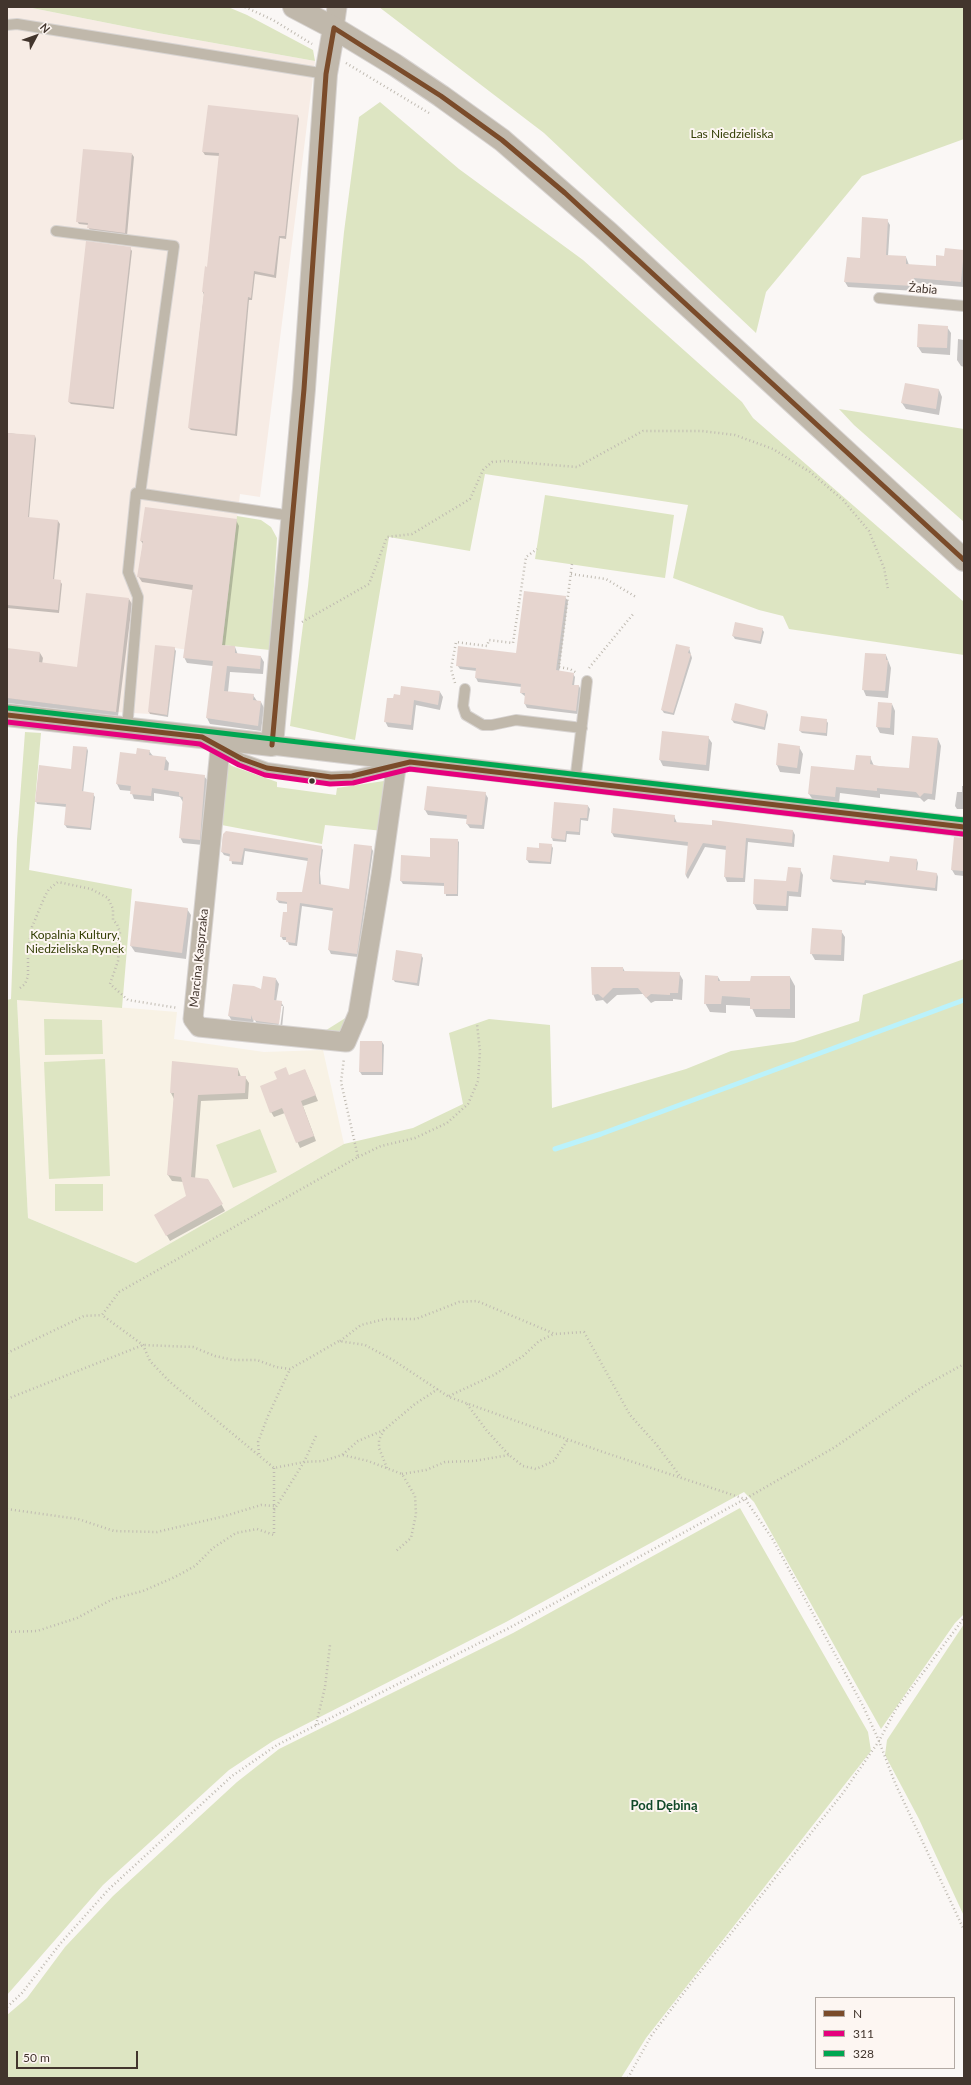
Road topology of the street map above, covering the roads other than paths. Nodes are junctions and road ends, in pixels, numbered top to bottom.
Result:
1 (294, 7) edge
2 (337, 7) edge
3 (7, 25) edge
4 (334, 28) junction
5 (328, 64) junction
6 (56, 231) dead end
7 (879, 298) dead end
8 (964, 306) edge
9 (140, 494) junction
10 (292, 516) junction
11 (964, 560) edge
12 (587, 681) dead end
13 (465, 689) dead end
14 (7, 715) edge
15 (582, 728) junction
16 (127, 729) junction
17 (214, 742) junction
18 (272, 745) junction
19 (401, 763) junction
20 (575, 782) junction
21 (964, 827) edge

1 - 4 street
2 - 4 street
3 - 5 lane
4 - 5 street
4 - 11 street
5 - 10 street
6 - 9 lane
7 - 8 lane, Żabia
9 - 10 lane
9 - 16 lane
10 - 18 street
12 - 15 lane
13 - 15 lane
14 - 16 street
15 - 20 lane
16 - 17 street
17 - 18 street
17 - 19 lane
17 - 19 street, Marcina Kasprzaka
18 - 19 street
19 - 20 street
20 - 21 street

